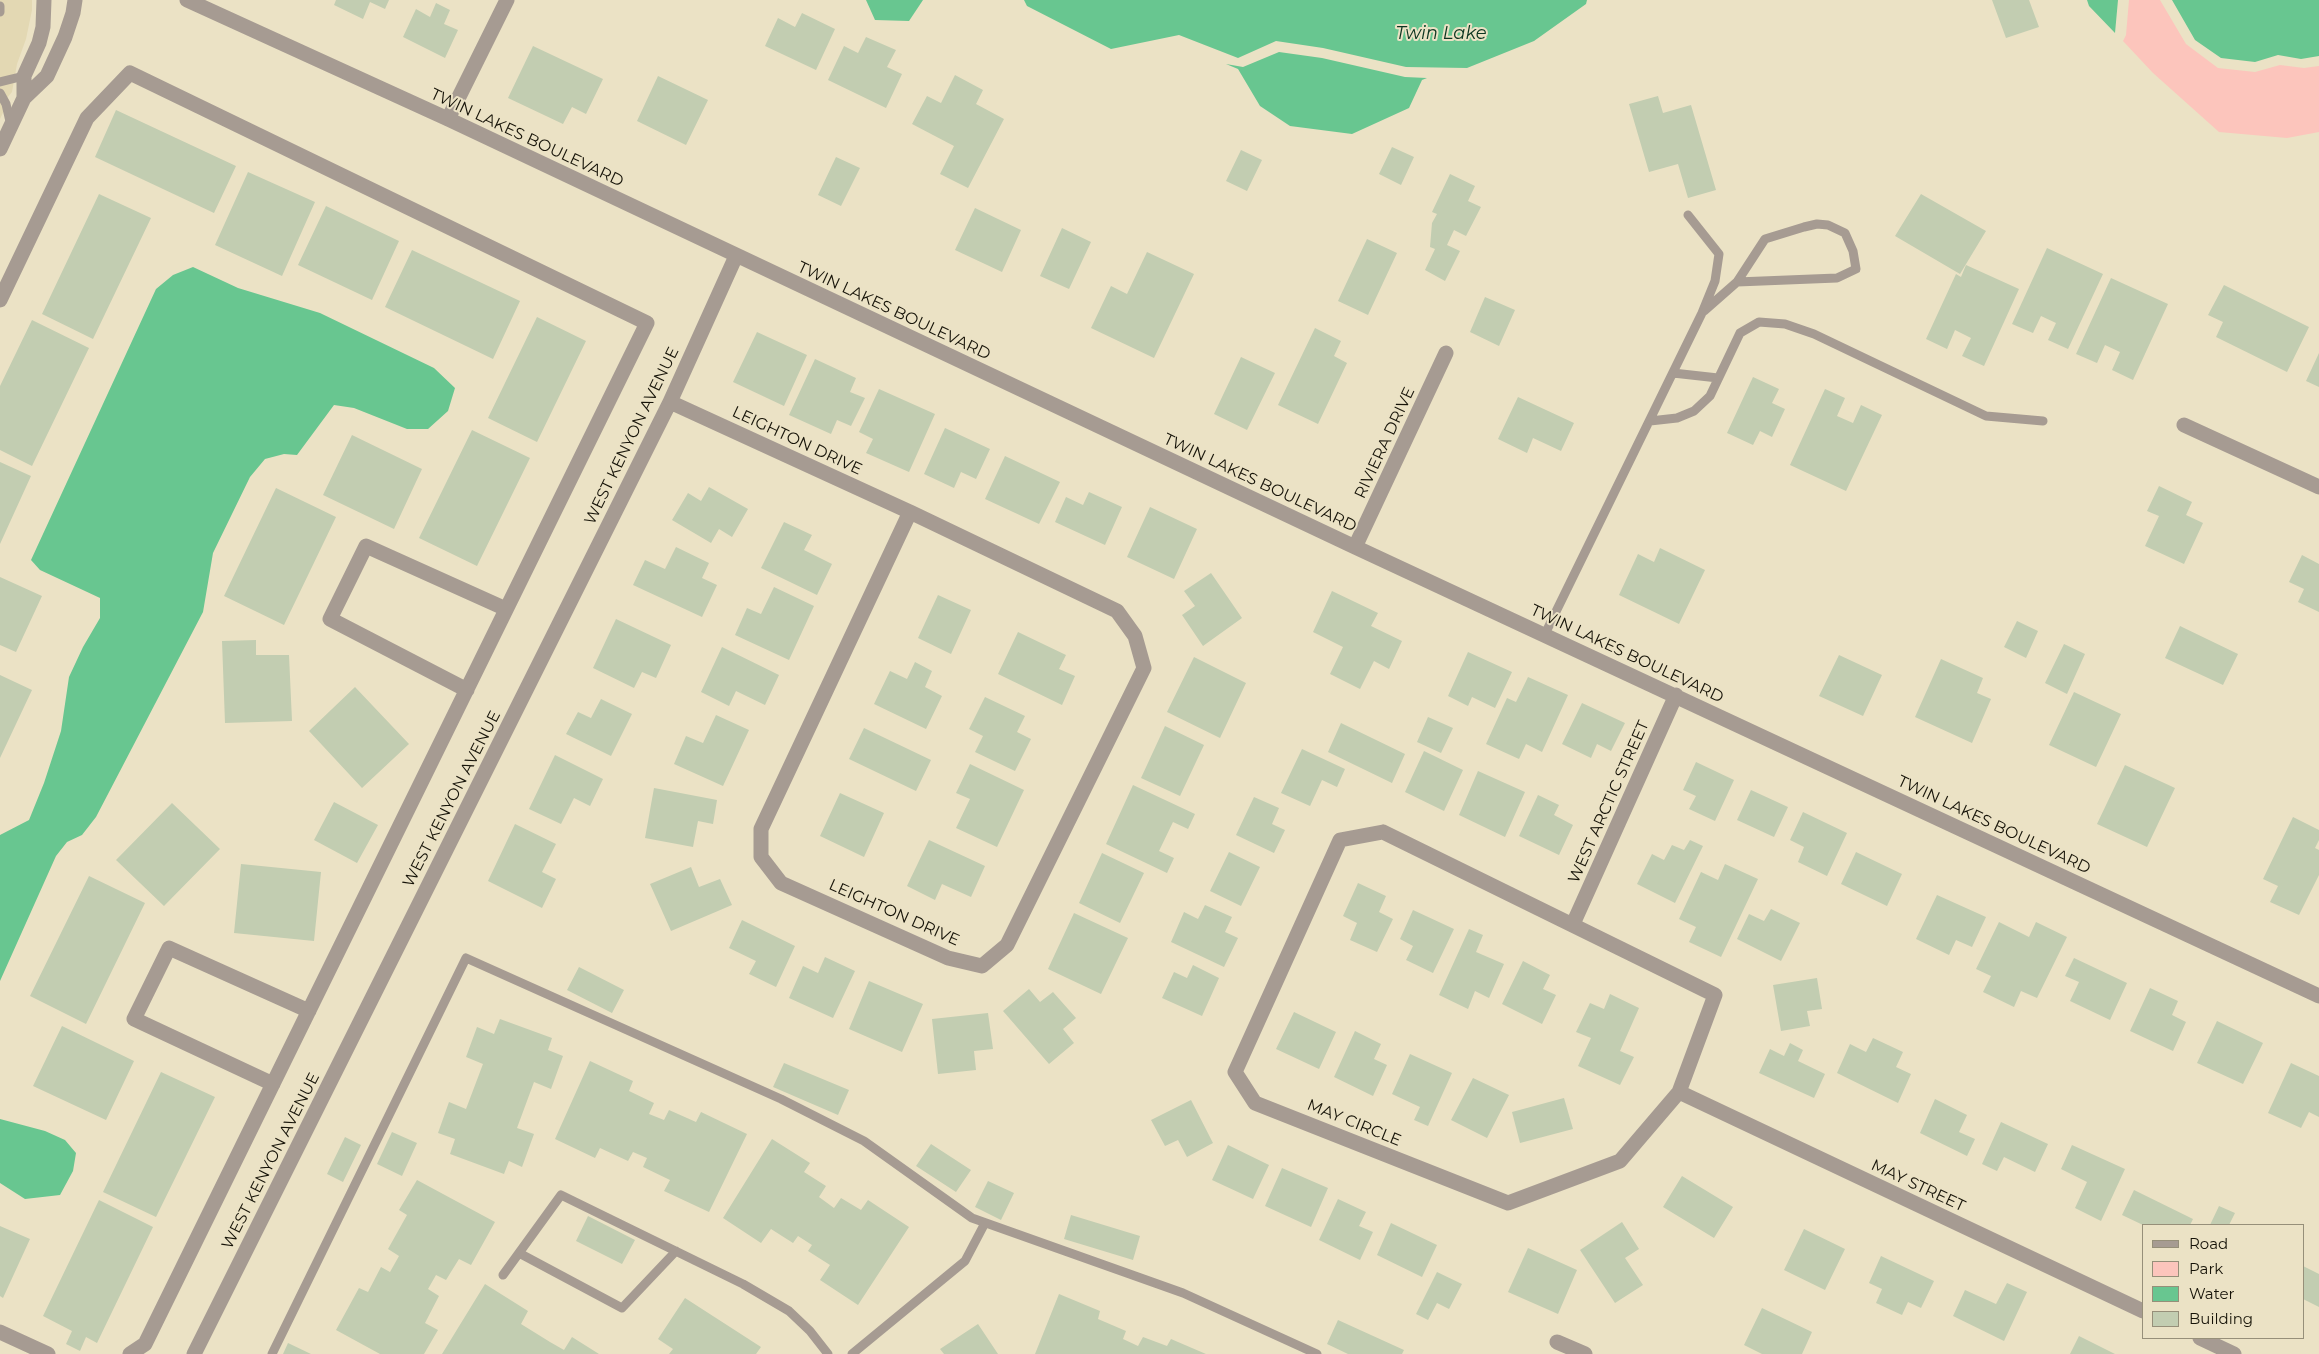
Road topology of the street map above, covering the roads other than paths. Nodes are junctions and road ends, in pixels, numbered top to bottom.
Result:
1 (44, 0) edge
2 (75, 0) edge
3 (187, 0) edge
4 (507, 0) edge
5 (0, 6) edge
6 (0, 12) edge
7 (24, 76) junction
8 (0, 82) edge
9 (0, 93) edge
10 (24, 98) junction
11 (448, 119) junction
12 (11, 126) junction
13 (0, 149) edge
14 (1688, 215) dead end
15 (736, 256) junction
16 (1737, 282) junction
17 (0, 300) edge
18 (1702, 313) junction
19 (1446, 353) dead end
20 (1673, 373) junction
21 (1718, 378) junction
22 (670, 402) junction
23 (1650, 421) junction
24 (2043, 421) dead end
25 (2184, 424) dead end
26 (2319, 487) edge
27 (910, 512) junction
28 (1355, 547) junction
29 (506, 610) junction
30 (1545, 634) junction
31 (467, 690) junction
32 (1676, 695) junction
33 (1573, 924) junction
34 (2319, 996) edge
35 (309, 1011) junction
36 (273, 1084) junction
37 (1679, 1092) junction
38 (985, 1222) junction
39 (676, 1251) junction
40 (519, 1253) junction
41 (503, 1275) dead end
42 (2142, 1311) edge
43 (0, 1332) edge
44 (2202, 1339) edge
45 (1557, 1342) dead end
46 (48, 1354) edge
47 (130, 1354) edge
48 (194, 1354) edge
49 (272, 1354) edge
50 (828, 1354) edge
51 (852, 1354) edge
52 (1317, 1354) edge
53 (1585, 1354) edge
54 (2234, 1354) edge

1 - 7 street
2 - 10 street
3 - 11 street, TWIN LAKES BOULEVARD
4 - 11 street
5 - 6 lane
7 - 8 lane
7 - 10 street
9 - 12 lane
10 - 12 street
11 - 15 street, TWIN LAKES BOULEVARD
12 - 13 street
14 - 18 lane
15 - 22 street, WEST KENYON AVENUE
15 - 28 street, TWIN LAKES BOULEVARD
16 - 16 lane
16 - 18 lane
17 - 29 street
18 - 20 lane
19 - 28 street, RIVIERA DRIVE
20 - 21 lane
20 - 23 lane
21 - 23 lane
21 - 24 lane
22 - 27 street, LEIGHTON DRIVE
22 - 48 street, WEST KENYON AVENUE
23 - 30 lane
25 - 26 street
27 - 27 street, LEIGHTON DRIVE
28 - 30 street, TWIN LAKES BOULEVARD
29 - 31 street
29 - 31 street
30 - 32 street, TWIN LAKES BOULEVARD
31 - 35 street
32 - 33 street, WEST ARCTIC STREET
32 - 34 street, TWIN LAKES BOULEVARD
33 - 37 street, MAY CIRCLE
33 - 37 street, MAY CIRCLE
35 - 36 street
35 - 36 street
36 - 47 street
37 - 42 street, MAY STREET
38 - 49 lane
38 - 51 lane
38 - 52 lane
39 - 40 lane
39 - 40 lane
39 - 50 lane
40 - 41 lane
43 - 46 street
44 - 54 street
45 - 53 street

